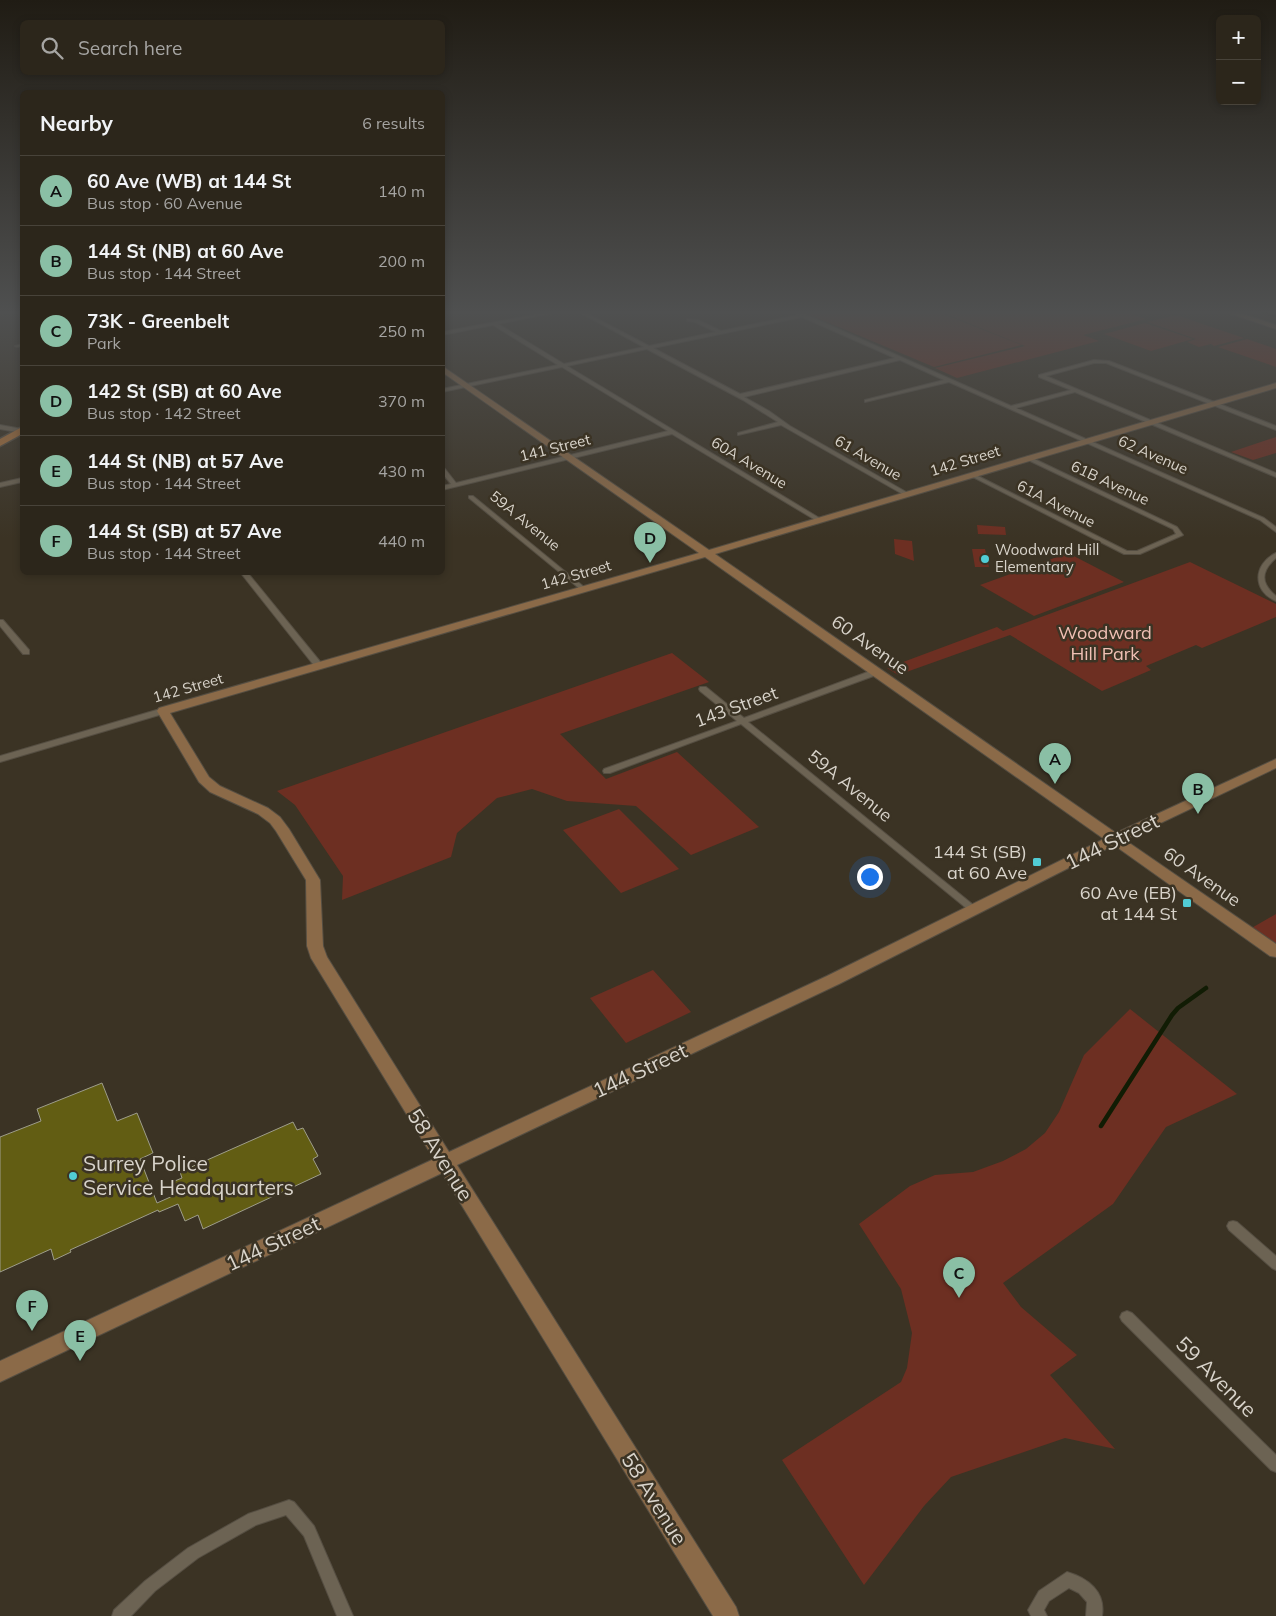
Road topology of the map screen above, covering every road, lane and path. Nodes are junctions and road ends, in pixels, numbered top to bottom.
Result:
1 (460, 387) edge
2 (469, 387) edge
3 (599, 387) edge
4 (724, 387) edge
5 (776, 387) edge
6 (920, 387) edge
7 (966, 387) edge
8 (1066, 387) edge
9 (1173, 387) edge
10 (1268, 387) edge
11 (445, 390) edge
12 (1074, 391) junction
13 (740, 396) junction
14 (867, 401) dead end
15 (1214, 403) junction
16 (1012, 407) junction
17 (782, 423) junction
18 (1149, 423) junction
19 (0, 427) edge
20 (1276, 428) edge
21 (20, 430) edge
22 (673, 432) junction
23 (740, 434) dead end
24 (0, 436) edge
25 (1087, 441) junction
26 (0, 443) edge
27 (569, 457) junction
28 (1028, 458) junction
29 (445, 472) edge
30 (972, 475) junction
31 (1276, 475) edge
32 (20, 480) edge
33 (0, 485) edge
34 (455, 485) junction
35 (445, 487) edge
36 (906, 494) junction
37 (471, 497) dead end
38 (819, 520) junction
39 (1276, 530) edge
40 (707, 553) junction
41 (1130, 554) joint
42 (1276, 555) edge
43 (245, 575) edge
44 (582, 588) junction
45 (1276, 599) edge
46 (0, 622) edge
47 (26, 652) dead end
48 (319, 666) junction
49 (876, 672) junction
50 (703, 690) dead end
51 (163, 711) junction
52 (742, 722) junction
53 (0, 759) edge
54 (1276, 763) edge
55 (607, 771) dead end
56 (1115, 839) junction
57 (974, 910) junction
58 (1276, 952) edge
59 (445, 1163) junction
60 (1233, 1226) dead end
61 (1276, 1264) edge
62 (1127, 1317) dead end
63 (0, 1372) edge
64 (1276, 1465) edge
65 (120, 1616) edge
66 (345, 1616) edge
67 (727, 1616) edge
68 (1039, 1616) edge
69 (1094, 1616) edge

1 - 11 street
2 - 27 street, 60 Avenue
3 - 22 street, 60A Avenue
4 - 13 street, 61 Avenue
5 - 13 street
6 - 14 street
7 - 16 street, 62 Avenue
8 - 12 street
9 - 15 street
10 - 15 street, 142 Street
12 - 16 street
12 - 18 street
13 - 17 street, 61 Avenue
15 - 18 street, 142 Street
15 - 20 street
16 - 25 street, 62 Avenue
17 - 23 street
17 - 36 street, 61 Avenue
18 - 25 street, 142 Street
18 - 31 street
19 - 21 street
21 - 24 main road
21 - 26 main road
22 - 27 street, 141 Street
22 - 38 street, 60A Avenue
25 - 28 street, 142 Street
25 - 39 street, 62 Avenue
27 - 34 street, 141 Street
27 - 40 street, 60 Avenue
28 - 30 street, 142 Street
28 - 41 street, 61B Avenue
29 - 34 street
30 - 36 street, 142 Street
30 - 41 street, 61A Avenue
32 - 33 street
34 - 35 street, 141 Street
36 - 38 street, 142 Street
37 - 44 street, 59A Avenue
38 - 40 street, 142 Street
40 - 44 street, 142 Street
40 - 49 street, 60 Avenue
42 - 45 street
43 - 48 street
44 - 48 street, 142 Street
46 - 47 street
48 - 51 street, 142 Street
49 - 52 street, 143 Street
49 - 56 street, 60 Avenue
50 - 52 street, 59A Avenue
51 - 53 street, 142 Street
51 - 59 street, 58 Avenue
52 - 55 street, 143 Street
52 - 57 street, 59A Avenue
54 - 56 street, 144 Street
56 - 57 street, 144 Street
56 - 58 street, 60 Avenue
57 - 59 street, 144 Street
59 - 63 street, 144 Street
59 - 67 street, 58 Avenue
60 - 61 street
62 - 64 street, 59 Avenue
65 - 66 street
68 - 69 street

